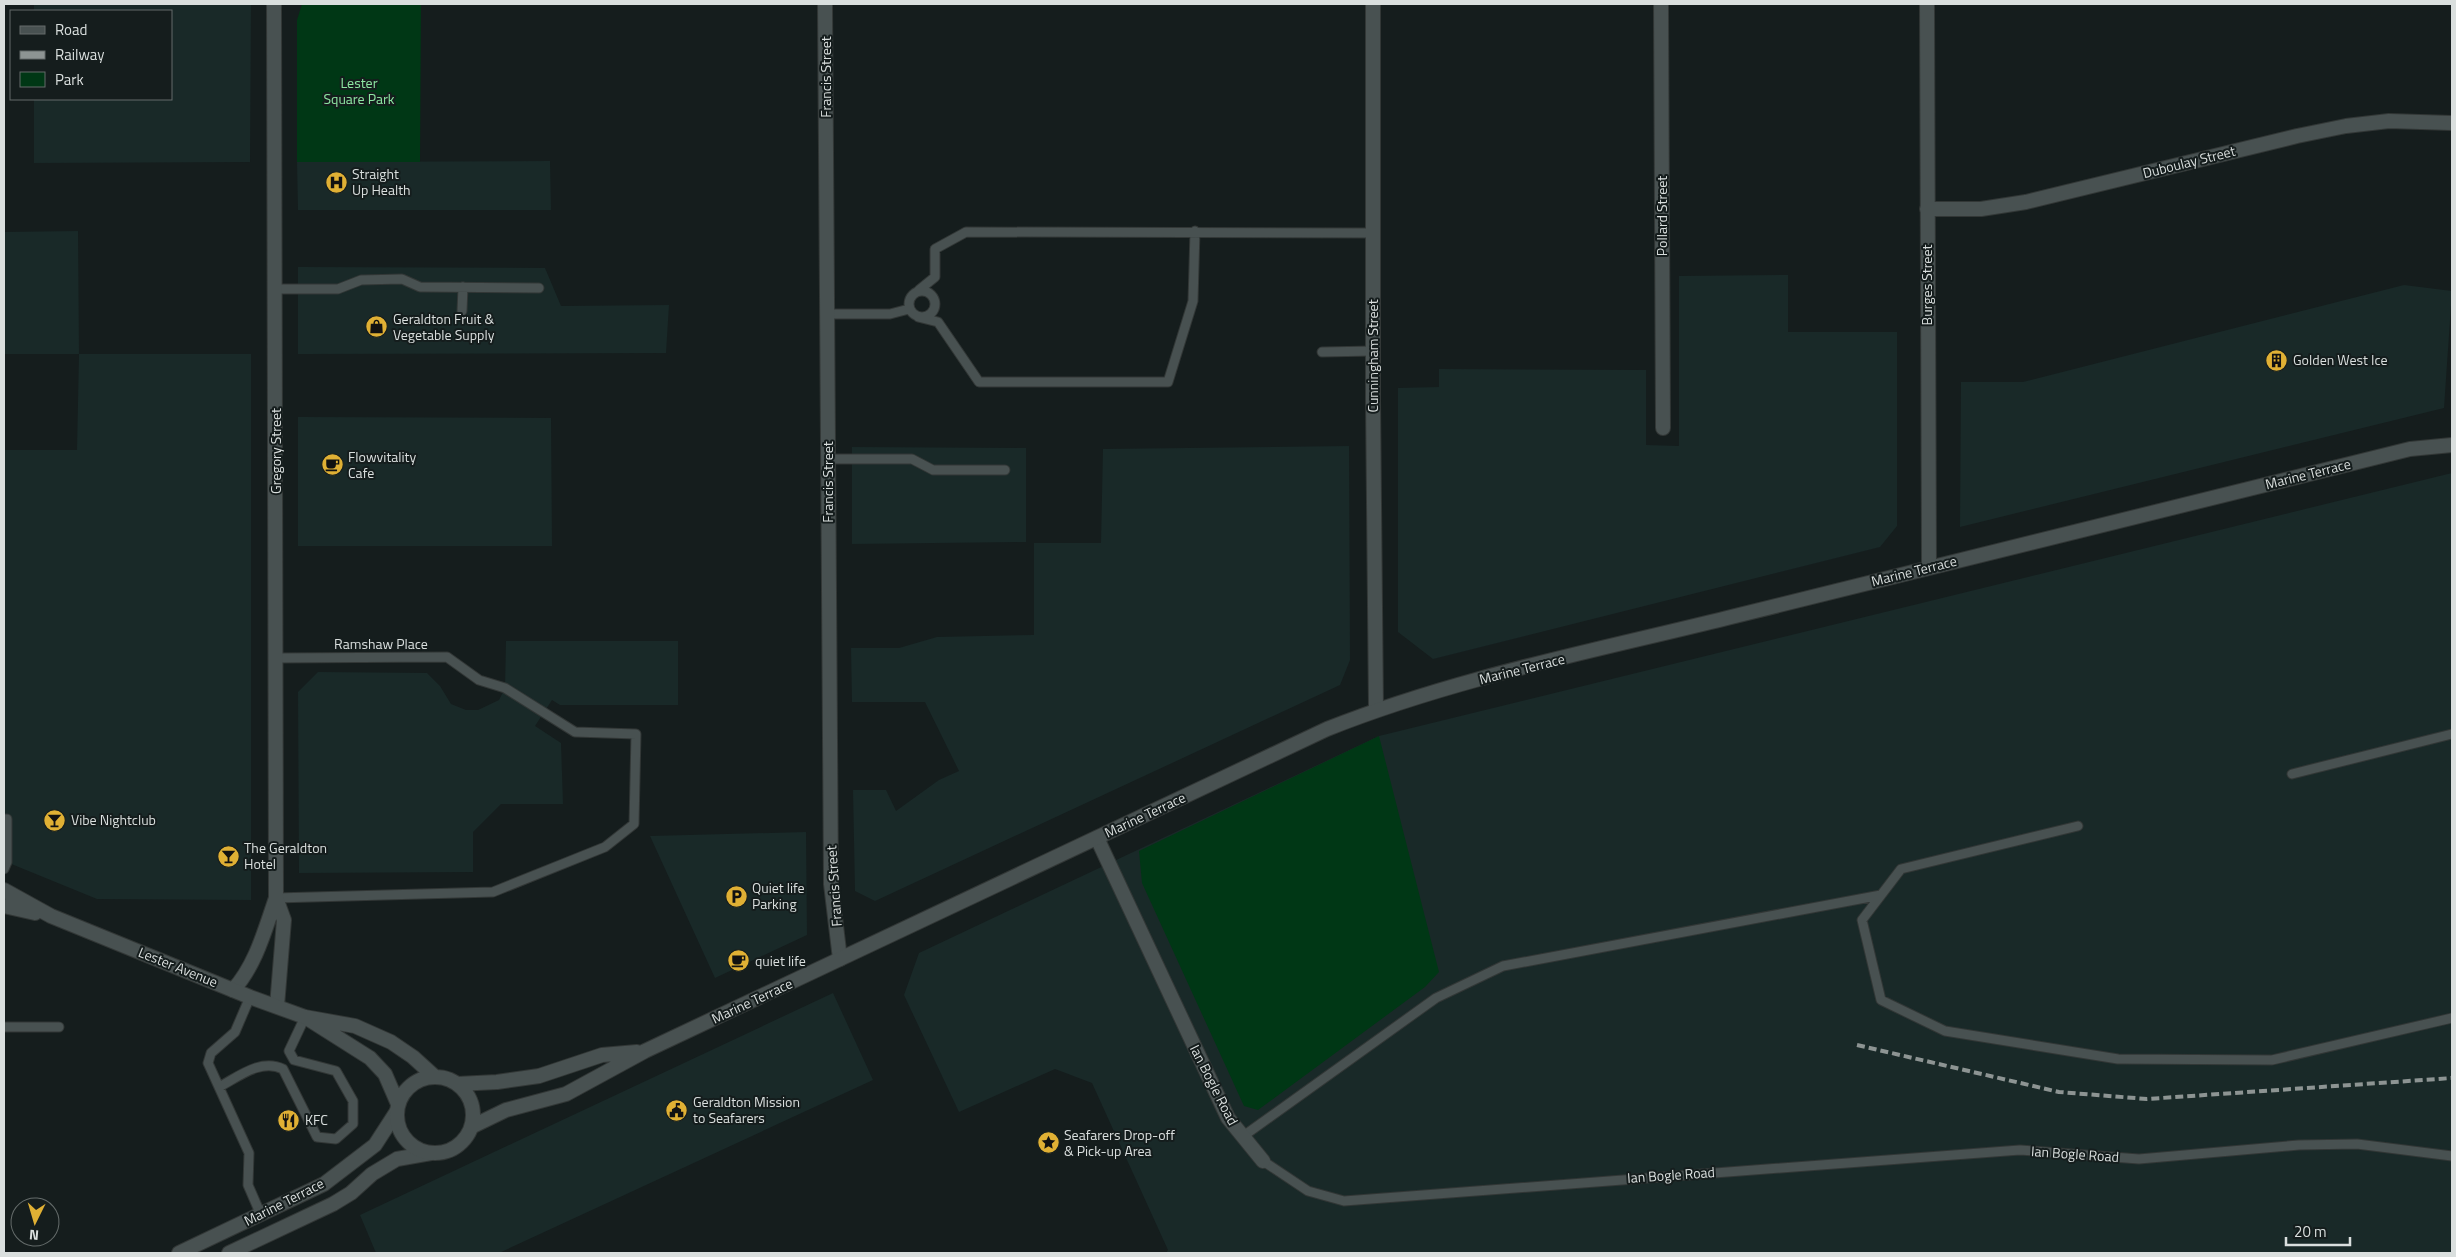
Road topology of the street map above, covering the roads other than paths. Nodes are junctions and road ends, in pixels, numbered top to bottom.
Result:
1 (274, 4) edge
2 (825, 4) edge
3 (1373, 4) edge
4 (1661, 4) edge
5 (1927, 4) edge
6 (2452, 123) edge
7 (1927, 209) junction
8 (1195, 231) junction
9 (1373, 233) junction
10 (462, 287) junction
11 (539, 288) dead end
12 (276, 289) junction
13 (919, 290) junction
14 (909, 309) junction
15 (462, 311) dead end
16 (827, 314) junction
17 (918, 317) junction
18 (1373, 350) junction
19 (1322, 352) dead end
20 (1663, 428) dead end
21 (2452, 445) edge
22 (828, 459) junction
23 (1005, 470) dead end
24 (1929, 567) junction
25 (276, 658) junction
26 (1376, 709) junction
27 (2452, 734) edge
28 (2292, 774) dead end
29 (4, 819) edge
30 (2078, 826) dead end
31 (1097, 838) junction
32 (4, 869) edge
33 (4, 890) edge
34 (1881, 895) junction
35 (276, 898) junction
36 (4, 906) edge
37 (50, 916) junction
38 (840, 959) junction
39 (233, 990) junction
40 (250, 997) junction
41 (277, 1006) junction
42 (305, 1017) junction
43 (2452, 1018) edge
44 (4, 1027) edge
45 (59, 1027) dead end
46 (645, 1051) junction
47 (435, 1077) junction
48 (457, 1084) junction
49 (218, 1087) junction
50 (397, 1108) junction
51 (471, 1127) junction
52 (1242, 1137) junction
53 (431, 1153) junction
54 (2452, 1156) edge
55 (1263, 1161) joint
56 (261, 1215) junction
57 (179, 1253) edge
58 (229, 1253) edge

1 - 12 street, Gregory Street
2 - 16 street, Francis Street
3 - 9 street, Cunningham Street
4 - 20 street, Pollard Street
5 - 7 street, Burges Street
6 - 7 street, Duboulay Street
7 - 24 street, Burges Street
8 - 9 lane
8 - 13 lane
8 - 17 lane
9 - 18 street, Cunningham Street
10 - 11 lane
10 - 12 lane
10 - 15 lane
12 - 25 street, Gregory Street
13 - 14 lane
13 - 17 lane
14 - 16 lane
14 - 17 lane
16 - 22 street, Francis Street
18 - 19 lane
18 - 26 street, Cunningham Street
21 - 24 street, Marine Terrace
22 - 23 lane
22 - 38 street, Francis Street
24 - 26 street, Marine Terrace
25 - 35 street, Gregory Street
25 - 35 lane, Ramshaw Place
26 - 31 street, Marine Terrace
27 - 28 lane
29 - 32 lane
30 - 34 lane
31 - 38 street, Marine Terrace
31 - 52 street, Ian Bogle Road
33 - 37 street, Lester Avenue
34 - 43 lane
34 - 52 lane
35 - 39 street, Gregory Street
35 - 41 street, Gregory Street
36 - 37 street, Lester Avenue
37 - 39 street, Lester Avenue
38 - 46 street, Marine Terrace
39 - 40 street, Lester Avenue
40 - 41 street, Lester Avenue
40 - 49 lane
41 - 42 street, Lester Avenue
42 - 47 street, Lester Avenue
42 - 49 lane
42 - 50 street, Lester Avenue
44 - 45 lane
46 - 48 street, Marine Terrace
46 - 51 street, Marine Terrace
47 - 48 street
47 - 50 street
48 - 51 street
49 - 56 lane
50 - 53 street
50 - 56 street, Marine Terrace
51 - 53 street
52 - 55 street, Ian Bogle Road
53 - 58 street, Marine Terrace
54 - 55 lane, Ian Bogle Road
56 - 57 street, Marine Terrace

